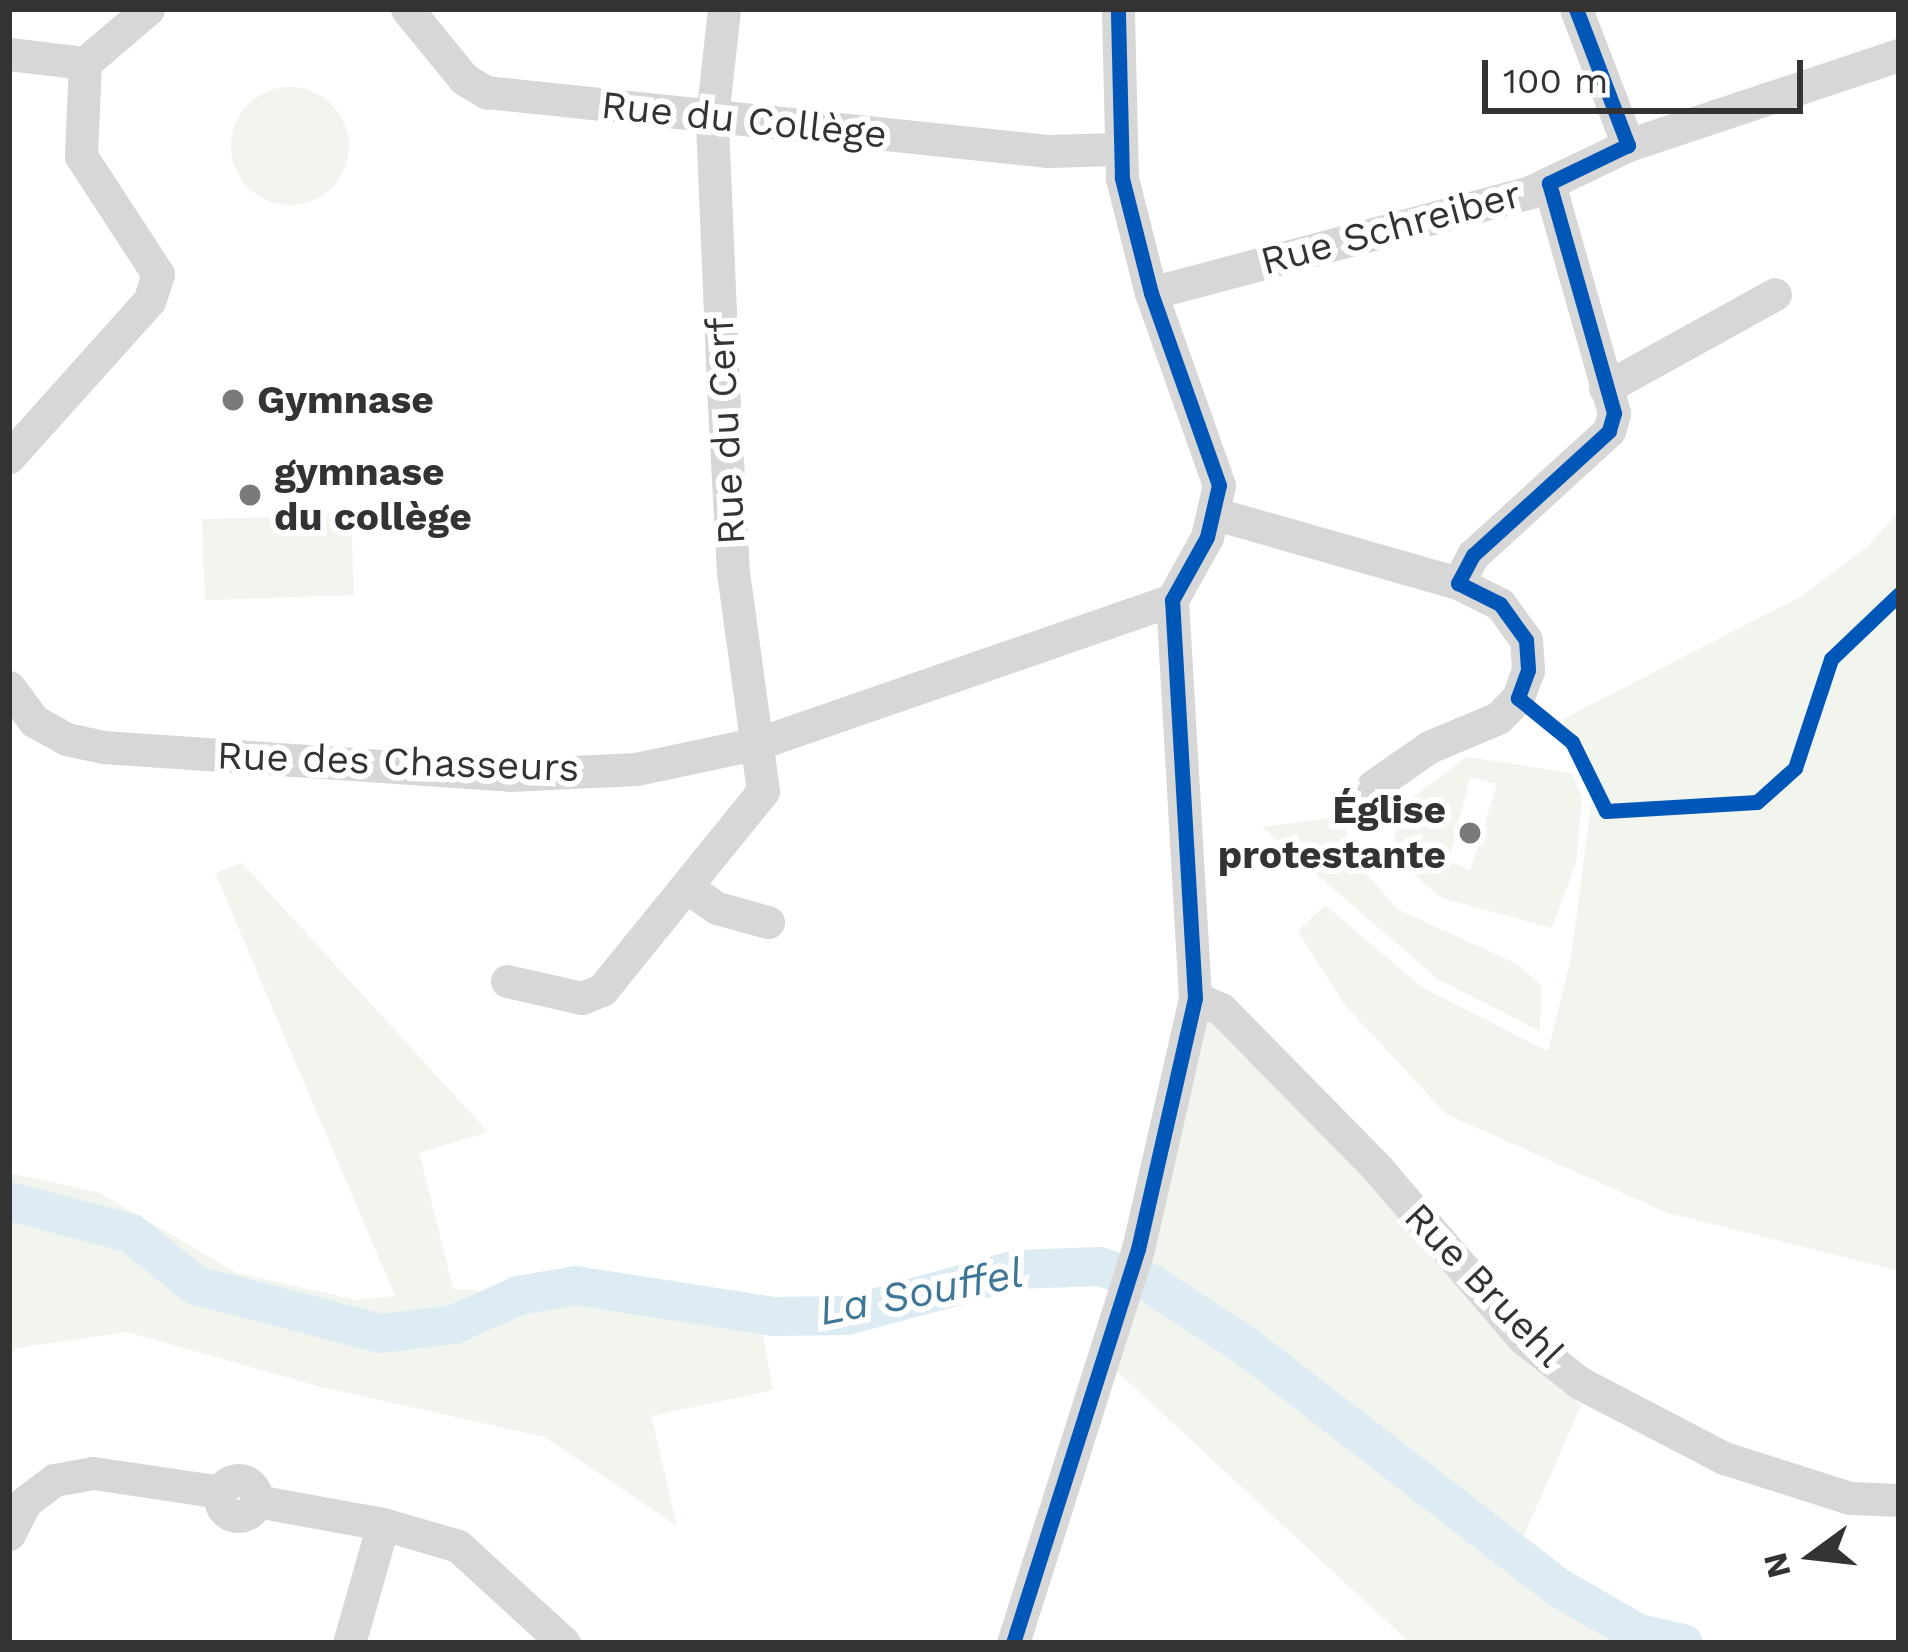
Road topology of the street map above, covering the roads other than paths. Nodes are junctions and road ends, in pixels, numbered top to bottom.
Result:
1 (148, 9) edge
2 (406, 9) edge
3 (724, 9) edge
4 (1118, 9) edge
5 (1576, 9) edge
6 (9, 54) edge
7 (1899, 55) edge
8 (85, 63) junction
9 (712, 118) junction
10 (1628, 145) junction
11 (1118, 149) junction
12 (1549, 183) junction
13 (1150, 293) junction
14 (1775, 294) dead end
15 (1605, 388) junction
16 (9, 457) edge
17 (1216, 514) junction
18 (1458, 583) junction
19 (1172, 600) junction
20 (9, 687) edge
21 (760, 743) junction
22 (1373, 786) dead end
23 (688, 888) junction
24 (768, 922) dead end
25 (508, 981) dead end
26 (1195, 998) junction
27 (1899, 1500) edge
28 (383, 1524) junction
29 (9, 1534) edge
30 (349, 1643) edge
31 (564, 1643) edge
32 (1013, 1643) edge

1 - 8 street
2 - 9 street, Rue du Collège
3 - 9 street, Rue du Cerf
4 - 11 street
5 - 10 street
6 - 8 street
7 - 10 street, Rue Schreiber
8 - 16 street
9 - 11 street, Rue du Collège
9 - 21 street, Rue du Cerf
10 - 12 street, Rue Schreiber
11 - 13 street
12 - 13 street, Rue Schreiber
12 - 15 street
13 - 17 street
14 - 15 street
15 - 18 street
17 - 18 street
17 - 19 street
18 - 22 street
19 - 21 street, Rue des Chasseurs
19 - 26 street
20 - 21 street, Rue des Chasseurs
21 - 23 street, Rue du Cerf
23 - 24 street
23 - 25 street, Rue du Cerf
26 - 27 street, Rue Bruehl
26 - 32 street
28 - 29 street
28 - 30 street
28 - 31 street

